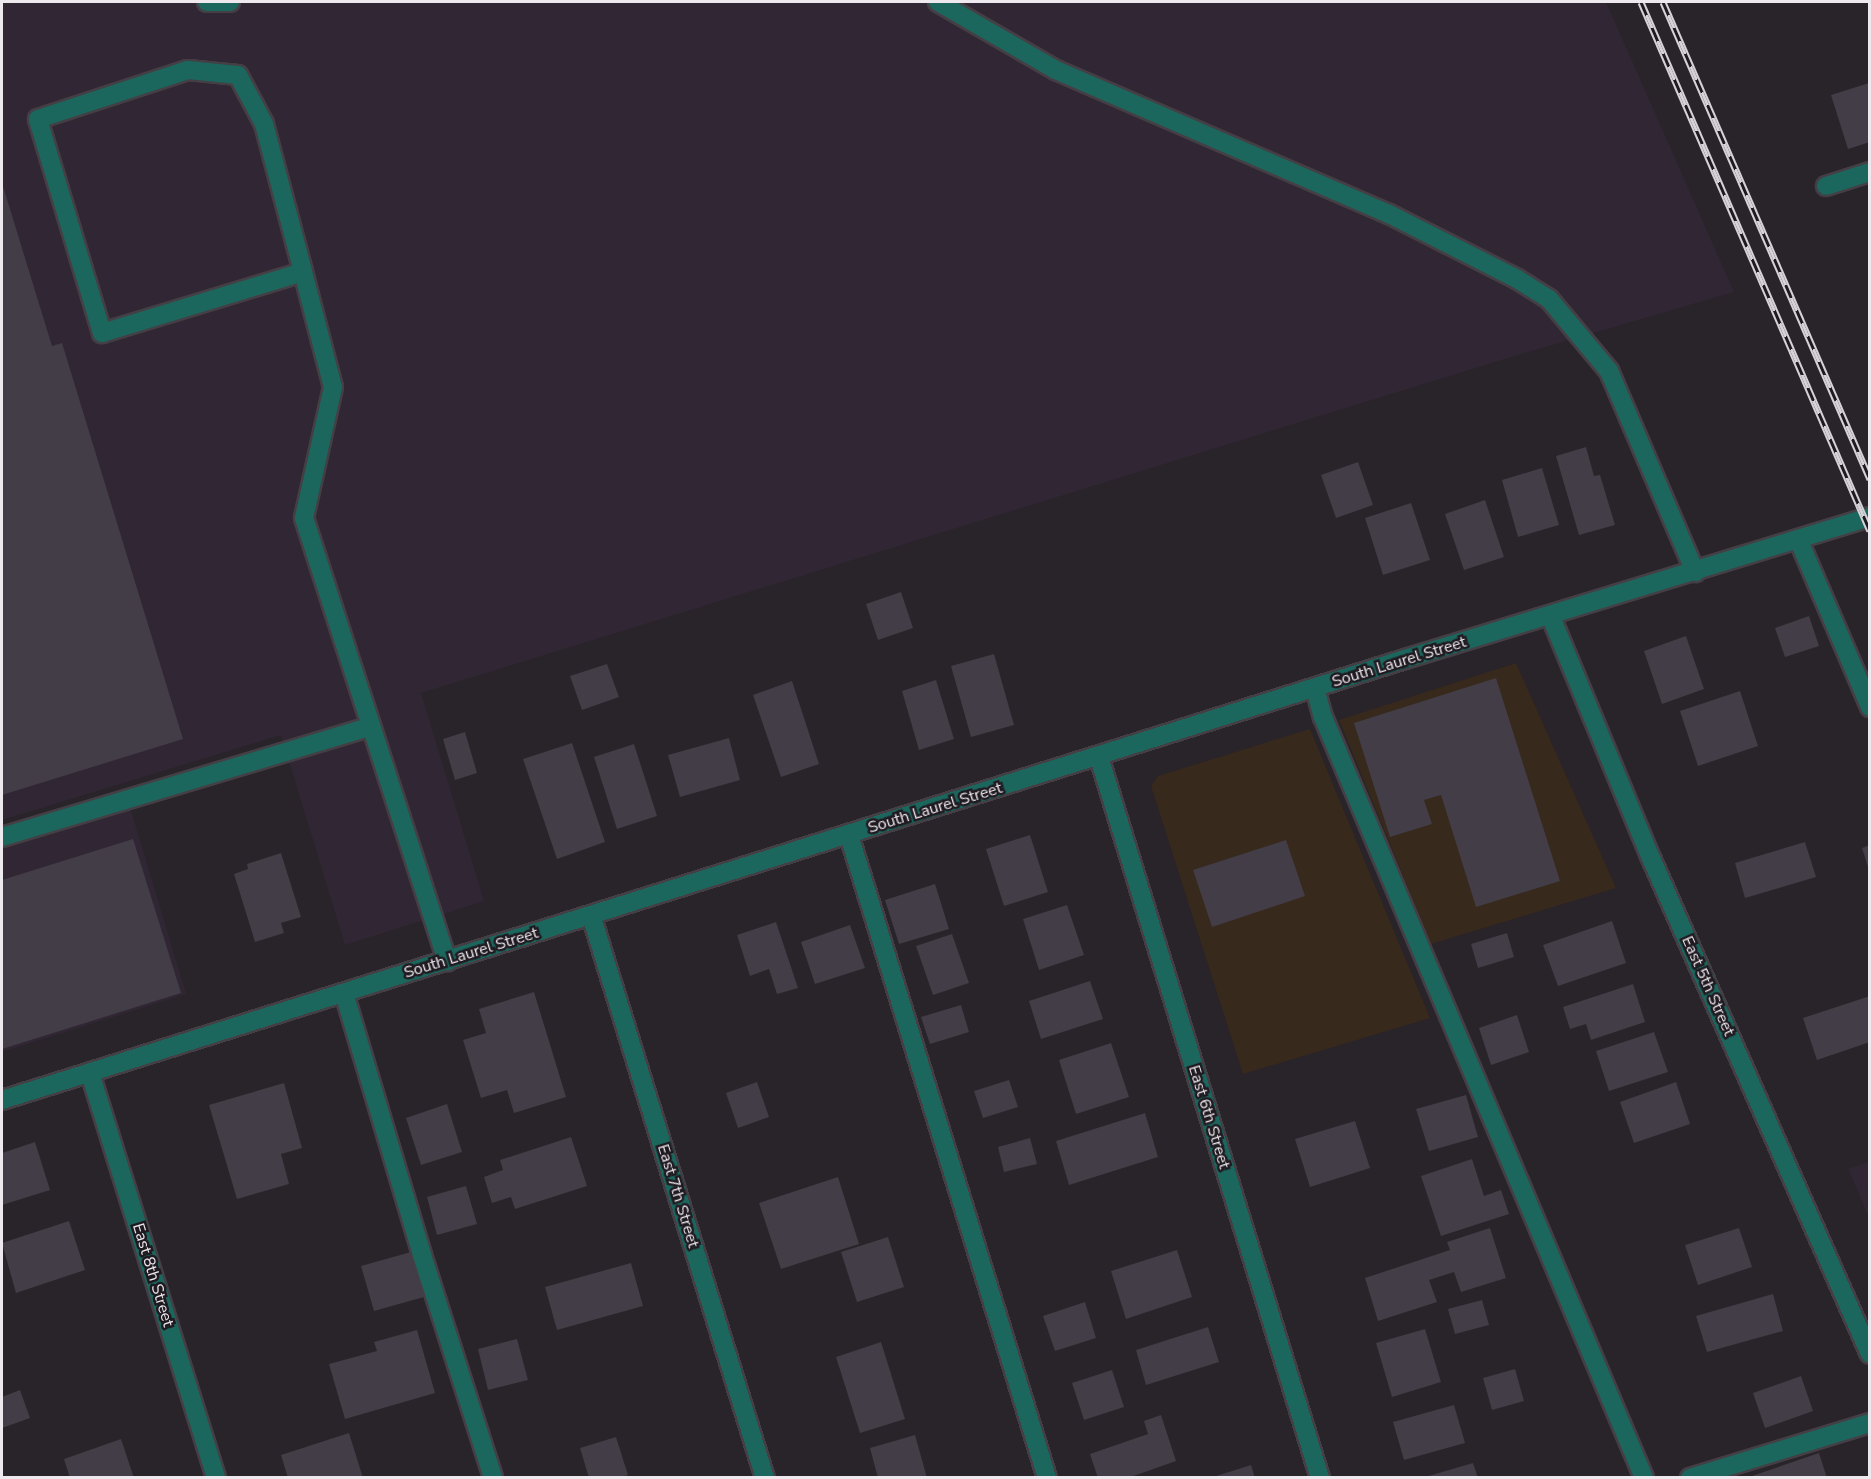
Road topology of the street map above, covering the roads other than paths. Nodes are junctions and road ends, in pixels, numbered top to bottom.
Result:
1 (207, 2) edge
2 (230, 2) edge
3 (938, 2) edge
4 (1869, 172) edge
5 (1826, 186) dead end
6 (303, 272) junction
7 (1869, 517) edge
8 (1799, 540) junction
9 (1695, 572) junction
10 (1551, 617) junction
11 (1315, 688) junction
12 (1869, 707) edge
13 (372, 726) junction
14 (1099, 757) junction
15 (849, 835) junction
16 (2, 837) edge
17 (591, 915) junction
18 (447, 961) junction
19 (344, 993) junction
20 (90, 1073) junction
21 (2, 1100) edge
22 (1869, 1354) edge
23 (1869, 1423) edge
24 (216, 1478) edge
25 (493, 1478) edge
26 (765, 1478) edge
27 (1047, 1478) edge
28 (1320, 1478) edge
29 (1644, 1478) edge
30 (1690, 1478) edge

1 - 2 street
3 - 9 street
4 - 5 street
6 - 6 street
6 - 13 street
7 - 8 street, South Laurel Street
8 - 9 street, South Laurel Street
8 - 12 street
9 - 10 street, South Laurel Street
10 - 11 street, South Laurel Street
10 - 22 street, East 5th Street
11 - 14 street, South Laurel Street
11 - 29 street
13 - 16 street
13 - 18 street
14 - 15 street, South Laurel Street
14 - 28 street, East 6th Street
15 - 17 street, South Laurel Street
15 - 27 street
17 - 18 street, South Laurel Street
17 - 26 street, East 7th Street
18 - 19 street, South Laurel Street
19 - 20 street, South Laurel Street
19 - 25 street
20 - 21 street, South Laurel Street
20 - 24 street, East 8th Street
23 - 30 street

